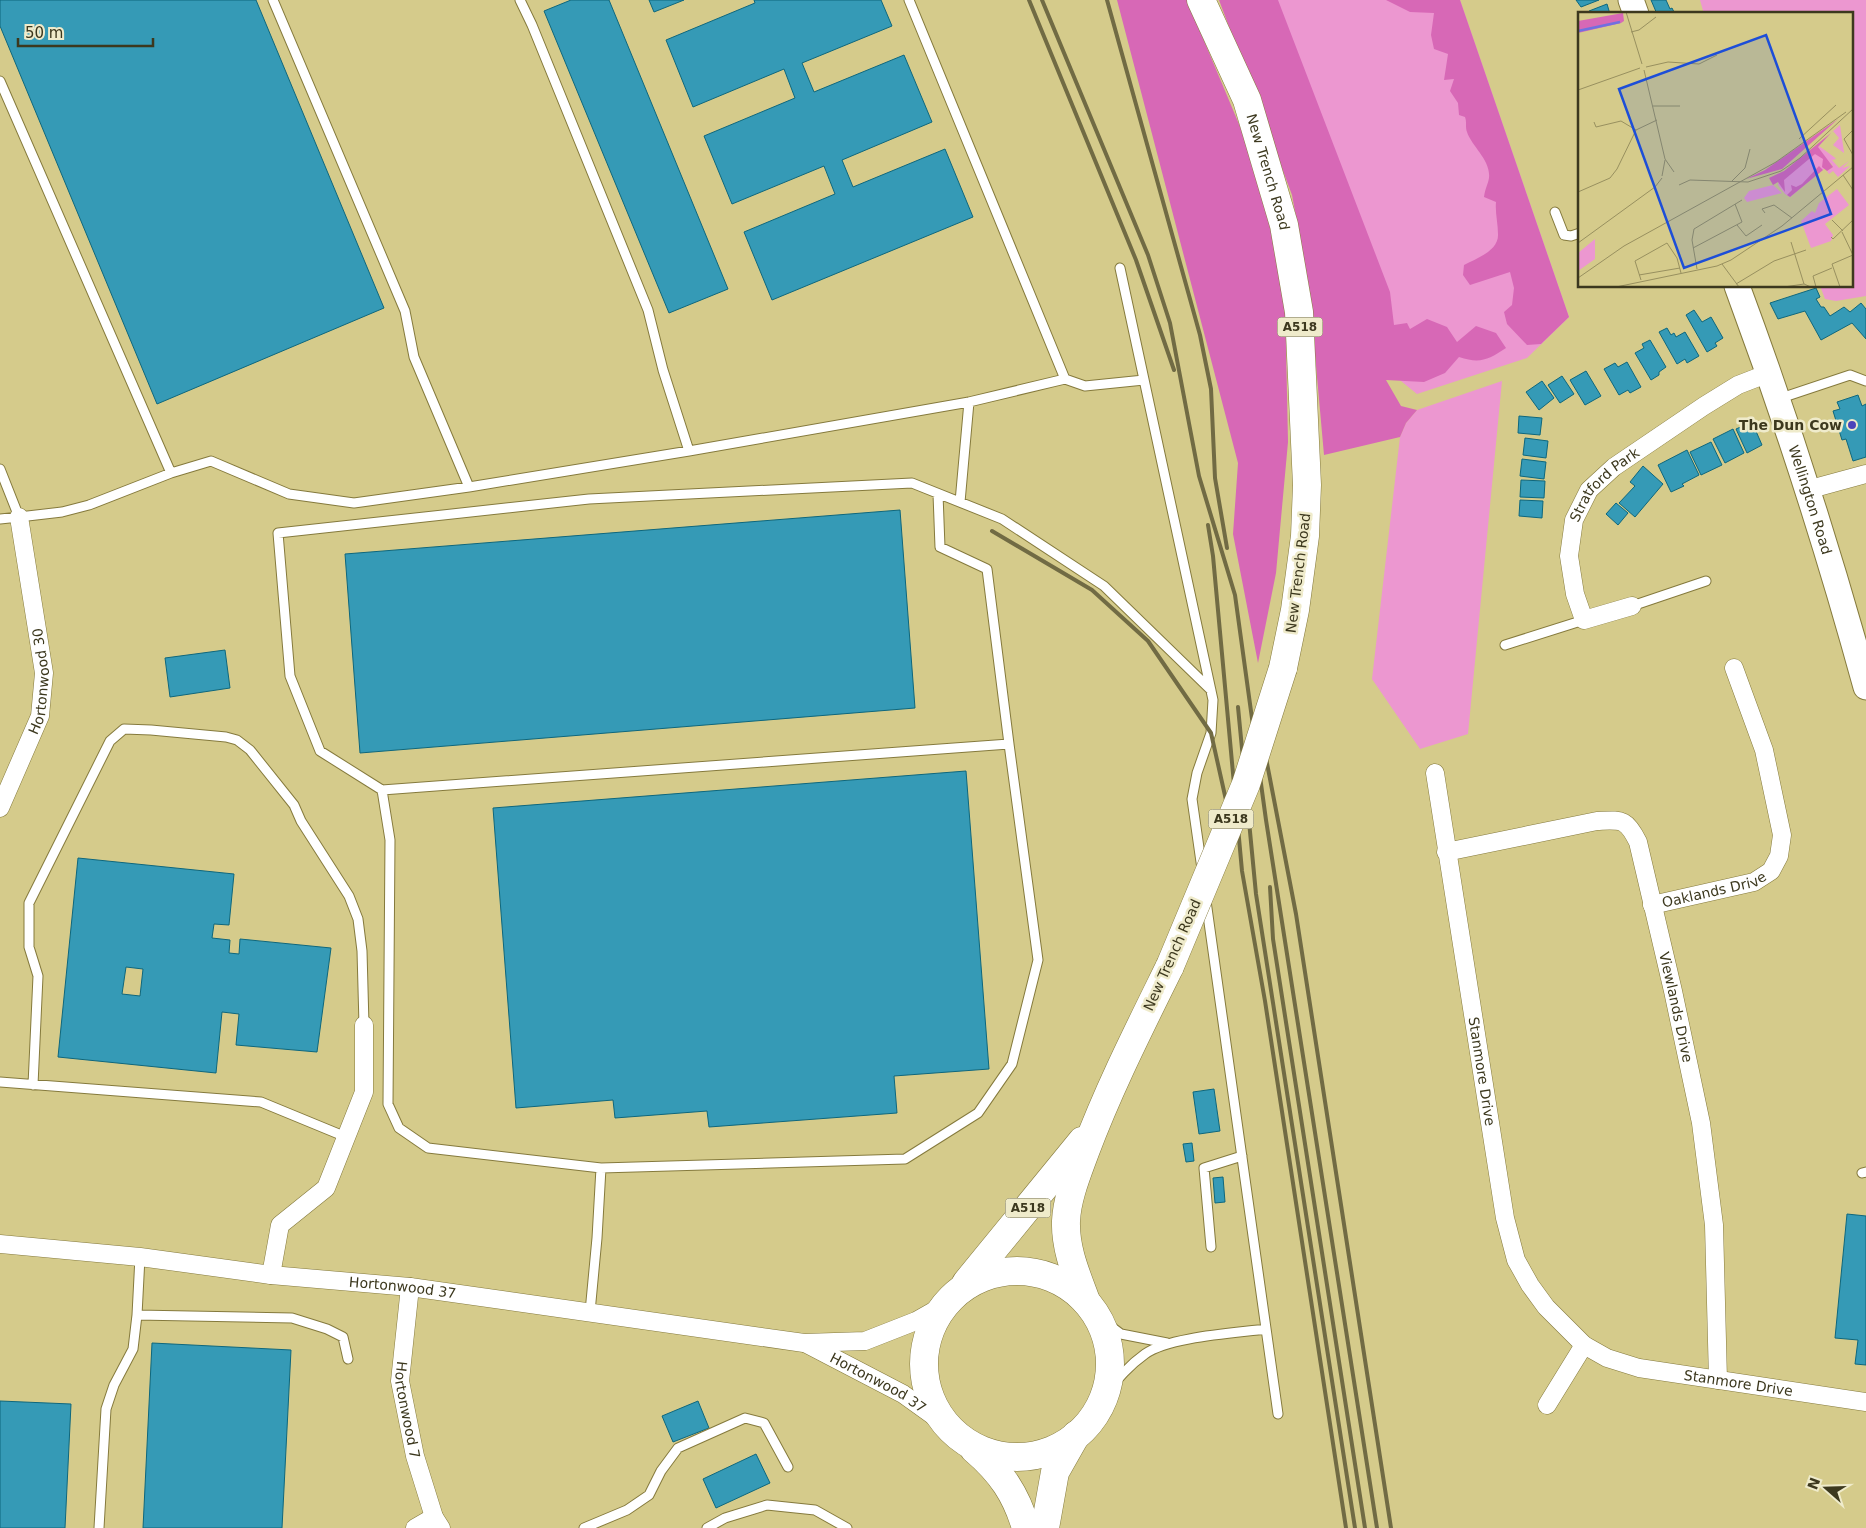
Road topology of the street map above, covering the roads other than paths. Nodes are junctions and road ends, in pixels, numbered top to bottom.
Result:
1 (273, 0) edge
2 (520, 0) edge
3 (909, 0) edge
4 (1201, 0) edge
5 (1631, 0) edge
6 (1635, 12) edge
7 (0, 80) edge
8 (1555, 212) dead end
9 (1578, 233) edge
10 (1120, 268) dead end
11 (1738, 288) edge
12 (1769, 373) junction
13 (1065, 379) junction
14 (1144, 380) junction
15 (1866, 381) edge
16 (1778, 399) junction
17 (969, 402) junction
18 (689, 451) junction
19 (0, 469) edge
20 (171, 472) junction
21 (1866, 474) edge
22 (469, 487) junction
23 (1807, 490) junction
24 (938, 494) junction
25 (960, 502) junction
26 (19, 517) junction
27 (0, 519) edge
28 (1706, 581) dead end
29 (1632, 606) joint
30 (1584, 620) junction
31 (1505, 645) dead end
32 (1734, 668) dead end
33 (1866, 687) edge
34 (1211, 690) junction
35 (1009, 744) junction
36 (1435, 773) dead end
37 (382, 790) junction
38 (0, 808) edge
39 (1446, 852) junction
40 (1652, 905) junction
41 (364, 1025) joint
42 (0, 1082) edge
43 (33, 1085) junction
44 (1096, 1124) junction
45 (346, 1137) junction
46 (1242, 1156) junction
47 (601, 1168) junction
48 (0, 1244) edge
49 (1211, 1247) dead end
50 (140, 1257) junction
51 (271, 1275) junction
52 (410, 1287) junction
53 (953, 1297) junction
54 (1092, 1309) junction
55 (590, 1312) junction
56 (137, 1315) junction
57 (1266, 1329) junction
58 (804, 1343) junction
59 (1169, 1343) junction
60 (1584, 1345) junction
61 (348, 1359) dead end
62 (1718, 1380) junction
63 (1104, 1396) junction
64 (1866, 1402) edge
65 (1548, 1405) dead end
66 (1278, 1414) dead end
67 (954, 1432) junction
68 (1076, 1436) junction
69 (788, 1467) dead end
70 (437, 1522) edge
71 (99, 1528) edge
72 (415, 1528) edge
73 (584, 1528) edge
74 (707, 1528) edge
75 (848, 1528) edge
76 (1026, 1528) edge
77 (1044, 1528) edge

1 - 22 lane
2 - 18 lane
3 - 13 lane
4 - 44 highway, New Trench Road / A518, bridge
5 - 6 street
7 - 20 lane
8 - 9 lane
10 - 14 lane
11 - 12 street, Wellington Road
12 - 16 street, Wellington Road
12 - 30 street, Stratford Park
13 - 14 lane
13 - 17 lane
14 - 34 lane
15 - 16 lane
16 - 23 street, Wellington Road
17 - 18 lane
17 - 25 lane
18 - 22 lane
19 - 26 lane
20 - 22 lane
20 - 26 lane
21 - 23 street
23 - 33 street, Wellington Road
24 - 25 lane
24 - 35 lane
24 - 37 lane
25 - 34 lane
26 - 27 lane
26 - 38 street, Hortonwood 30
28 - 29 lane
29 - 30 street
30 - 31 lane
32 - 40 street, Oaklands Drive
34 - 46 lane
35 - 37 lane
35 - 47 lane
36 - 39 street, Stanmore Drive
37 - 47 lane
39 - 40 street, Viewlands Drive
39 - 60 street, Stanmore Drive
40 - 62 street, Viewlands Drive
41 - 43 lane
41 - 45 street
42 - 43 lane
43 - 45 lane
44 - 53 highway, New Trench Road / A518
44 - 54 highway, New Trench Road / A518
45 - 51 street
46 - 49 lane
46 - 57 lane
47 - 55 lane
48 - 50 street, Hortonwood 37
50 - 51 street, Hortonwood 37
50 - 56 lane
51 - 52 street, Hortonwood 37
52 - 55 street, Hortonwood 37
52 - 70 street, Hortonwood 7
53 - 54 highway
53 - 58 street, Hortonwood 37
53 - 67 highway, New Trench Road
54 - 59 lane
54 - 63 highway, New Trench Road
55 - 58 street, Hortonwood 37
56 - 61 lane
56 - 71 lane
57 - 59 lane
57 - 66 lane
58 - 67 street, Hortonwood 37
59 - 63 lane
60 - 62 street, Stanmore Drive
60 - 65 street
62 - 64 street, Stanmore Drive
63 - 68 highway, New Trench Road
67 - 68 highway
67 - 76 highway
68 - 77 highway
69 - 73 lane
70 - 72 street
74 - 75 lane

